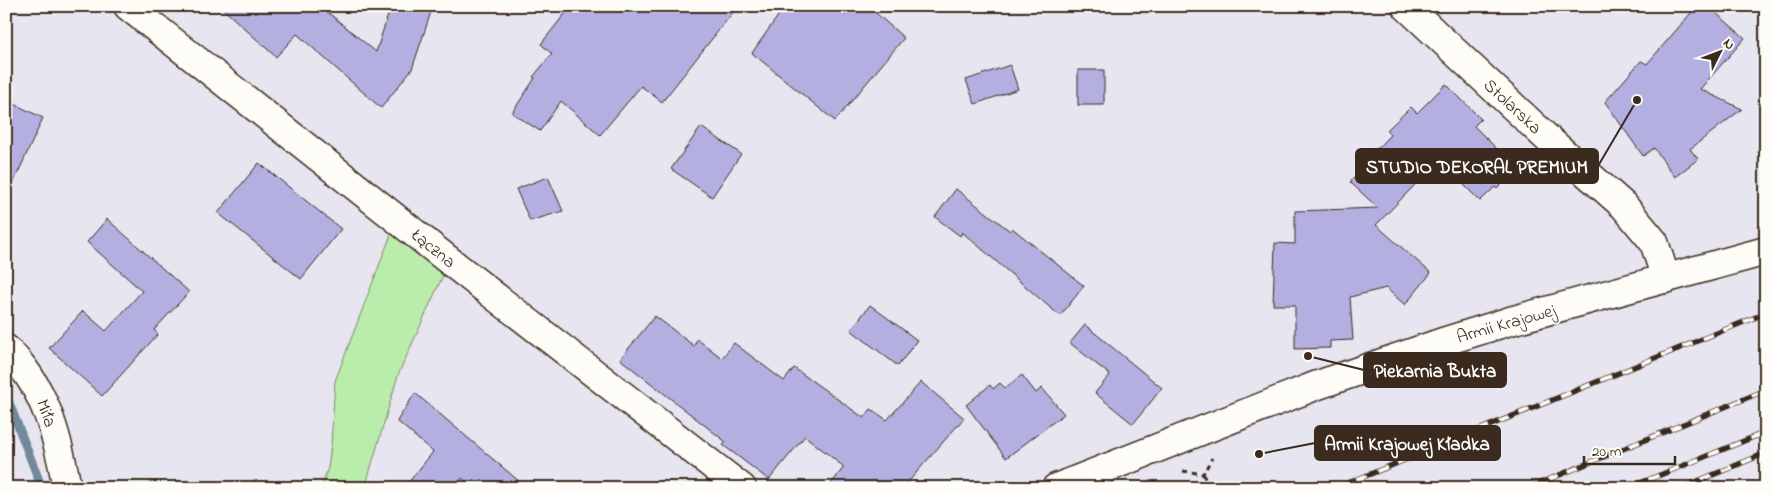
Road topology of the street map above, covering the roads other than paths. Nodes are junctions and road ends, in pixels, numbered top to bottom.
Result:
1 (128, 6) edge
2 (1406, 6) edge
3 (1766, 251) edge
4 (1666, 279) junction
5 (6, 349) edge
6 (67, 488) edge
7 (742, 488) edge
8 (1056, 488) edge

1 - 7 street, Łączna
2 - 4 street, Stolarska
3 - 4 street, Armii Krajowej
4 - 8 street, Armii Krajowej
5 - 6 street, Miła

